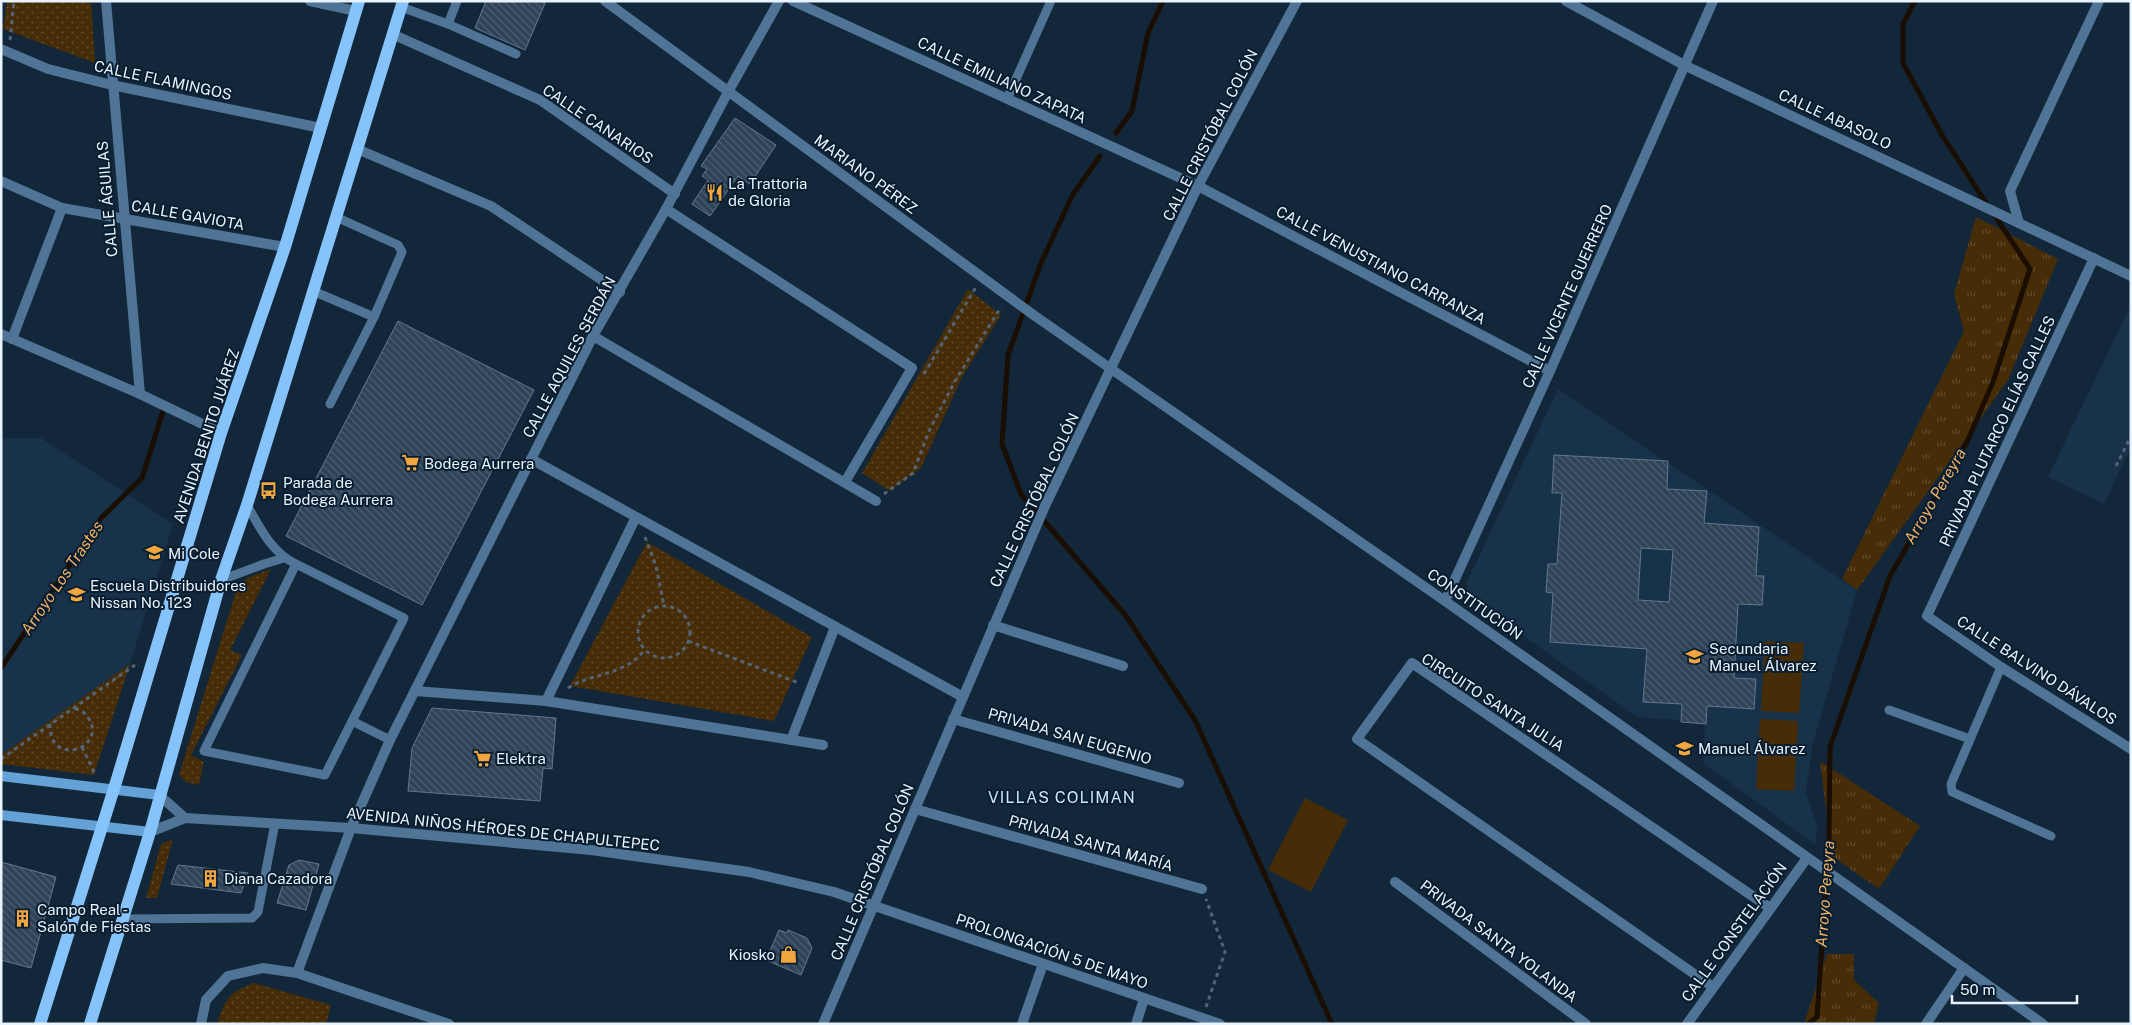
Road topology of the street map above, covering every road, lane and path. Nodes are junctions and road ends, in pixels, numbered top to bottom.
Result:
1 (14, 1) edge
2 (106, 1) edge
3 (310, 1) edge
4 (456, 1) edge
5 (605, 1) edge
6 (779, 1) edge
7 (794, 1) edge
8 (1297, 1) edge
9 (1566, 1) edge
10 (1713, 1) edge
11 (2099, 1) edge
12 (1050, 3) dead end
13 (402, 4) edge
14 (357, 6) edge
15 (448, 24) junction
16 (392, 34) junction
17 (5, 51) edge
18 (516, 54) dead end
19 (1686, 66) junction
20 (112, 85) junction
21 (728, 92) junction
22 (1007, 98) junction
23 (321, 128) junction
24 (357, 149) junction
25 (1, 181) edge
26 (1198, 186) junction
27 (675, 194) junction
28 (62, 208) junction
29 (666, 209) junction
30 (336, 217) junction
31 (124, 219) junction
32 (2019, 223) junction
33 (285, 247) junction
34 (2094, 258) junction
35 (2131, 276) edge
36 (982, 277) junction
37 (313, 291) junction
38 (620, 292) junction
39 (1010, 297) junction
40 (374, 316) junction
41 (1, 334) edge
42 (593, 336) junction
43 (12, 339) junction
44 (912, 368) junction
45 (1112, 368) junction
46 (1550, 371) junction
47 (140, 394) junction
48 (330, 404) dead end
49 (222, 433) junction
50 (2131, 436) edge
51 (531, 459) junction
52 (2116, 466) dead end
53 (845, 482) junction
54 (876, 501) joint
55 (247, 505) junction
56 (636, 517) junction
57 (284, 558) junction
58 (296, 564) junction
59 (221, 580) junction
60 (1445, 601) junction
61 (664, 606) junction
62 (1927, 616) joint
63 (994, 625) junction
64 (835, 627) junction
65 (688, 641) junction
66 (645, 649) junction
67 (135, 665) dead end
68 (1123, 666) dead end
69 (2001, 667) junction
70 (812, 688) junction
71 (415, 691) junction
72 (962, 697) junction
73 (546, 701) junction
74 (73, 708) junction
75 (1889, 710) dead end
76 (953, 719) junction
77 (352, 721) junction
78 (50, 724) junction
79 (1970, 739) junction
80 (390, 740) junction
81 (791, 740) junction
82 (823, 745) dead end
83 (82, 747) junction
84 (2131, 749) edge
85 (1, 759) edge
86 (1, 776) edge
87 (97, 778) dead end
88 (1179, 783) dead end
89 (114, 789) junction
90 (159, 795) junction
91 (915, 809) junction
92 (1, 815) edge
93 (184, 818) junction
94 (275, 824) junction
95 (102, 827) junction
96 (351, 828) junction
97 (150, 832) junction
98 (2051, 836) dead end
99 (1806, 858) junction
100 (1395, 882) dead end
101 (1202, 889) joint
102 (874, 906) junction
103 (1770, 908) junction
104 (124, 918) junction
105 (1043, 964) junction
106 (1964, 968) junction
107 (297, 973) junction
108 (1713, 987) junction
109 (1144, 999) junction
110 (1202, 1018) junction
111 (40, 1024) edge
112 (90, 1024) edge
113 (201, 1024) edge
114 (449, 1024) edge
115 (823, 1024) edge
116 (1022, 1024) edge
117 (1136, 1024) edge
118 (1220, 1024) edge
119 (1586, 1024) edge
120 (1687, 1024) edge
121 (1926, 1024) edge
122 (2043, 1024) edge

1 - 17 path
2 - 20 street, CALLE ÁGUILAS
3 - 14 street
4 - 15 lane
5 - 21 street, MARIANO PÉREZ
6 - 21 street, CALLE AQUILES SERDÁN
7 - 22 street, CALLE EMILIANO ZAPATA
8 - 26 street, CALLE CRISTÓBAL COLÓN
9 - 19 street, CALLE ABASOLO
10 - 19 street, CALLE VICENTE GUERRERO
11 - 32 street
12 - 22 lane
13 - 15 lane
13 - 16 main road
14 - 23 main road, AVENIDA BENITO JUÁREZ
15 - 18 lane
16 - 24 main road
16 - 27 street, CALLE CANARIOS
17 - 20 street, CALLE FLAMINGOS
19 - 32 street, CALLE ABASOLO
19 - 46 street, CALLE VICENTE GUERRERO
20 - 23 street, CALLE FLAMINGOS
20 - 31 street, CALLE ÁGUILAS
21 - 27 street, CALLE AQUILES SERDÁN
21 - 36 street, MARIANO PÉREZ
22 - 26 street, CALLE EMILIANO ZAPATA
23 - 33 main road, AVENIDA BENITO JUÁREZ
24 - 30 main road
24 - 38 street
25 - 28 street, CALLE GAVIOTA
26 - 45 street, CALLE CRISTÓBAL COLÓN
26 - 46 street, CALLE VENUSTIANO CARRANZA
27 - 29 street, CALLE AQUILES SERDÁN
28 - 31 street, CALLE GAVIOTA
28 - 43 street
29 - 38 street, CALLE AQUILES SERDÁN
29 - 44 street
30 - 37 main road
30 - 40 lane
31 - 33 street, CALLE GAVIOTA
31 - 47 street, CALLE ÁGUILAS
32 - 34 street, CALLE ABASOLO
33 - 49 main road, AVENIDA BENITO JUÁREZ
34 - 35 street, CALLE ABASOLO
34 - 62 street, PRIVADA PLUTARCO ELÍAS CALLES
36 - 39 street, MARIANO PÉREZ
36 - 44 path
37 - 40 lane
37 - 55 main road
38 - 42 street, CALLE AQUILES SERDÁN
39 - 45 street, MARIANO PÉREZ
39 - 54 path
40 - 48 lane
41 - 43 street
42 - 51 street, CALLE AQUILES SERDÁN
42 - 53 street
43 - 47 street
44 - 53 street
45 - 60 street, CONSTITUCIÓN
45 - 63 street, CALLE CRISTÓBAL COLÓN
46 - 60 street, CALLE VICENTE GUERRERO
47 - 49 street
49 - 89 main road, AVENIDA BENITO JUÁREZ
50 - 52 path
51 - 56 street
51 - 71 street, CALLE AQUILES SERDÁN
53 - 54 street
55 - 57 lane
55 - 59 main road
56 - 61 path
56 - 64 street
56 - 73 street
57 - 58 lane
57 - 59 lane
58 - 77 lane
58 - 77 lane
59 - 90 main road
60 - 99 street, CONSTITUCIÓN
61 - 65 path
61 - 66 path
62 - 69 street, CALLE BALVINO DÁVALOS
63 - 68 street
63 - 72 street, CALLE CRISTÓBAL COLÓN
64 - 70 street
64 - 72 street
65 - 66 path
65 - 70 path
66 - 73 path
67 - 74 path
69 - 79 lane
69 - 84 street, CALLE BALVINO DÁVALOS
70 - 81 street
71 - 73 street
71 - 80 street, CALLE AQUILES SERDÁN
72 - 76 street, CALLE CRISTÓBAL COLÓN
73 - 81 street
74 - 78 path
74 - 83 path
75 - 79 lane
76 - 88 street, PRIVADA SAN EUGENIO
76 - 91 street, CALLE CRISTÓBAL COLÓN
77 - 80 lane
78 - 83 path
78 - 85 path
79 - 98 lane
80 - 96 street, CALLE AQUILES SERDÁN
81 - 82 street
83 - 87 path
86 - 89 main road
89 - 90 main road
89 - 95 main road, AVENIDA BENITO JUÁREZ
90 - 93 street
90 - 97 main road
91 - 101 street, PRIVADA SANTA MARÍA
91 - 102 street, CALLE CRISTÓBAL COLÓN
92 - 95 main road, AVENIDA NIÑOS HÉROES DE CHAPULTEPEC
93 - 94 street, AVENIDA NIÑOS HÉROES DE CHAPULTEPEC
93 - 97 street, AVENIDA NIÑOS HÉROES DE CHAPULTEPEC
94 - 96 street, AVENIDA NIÑOS HÉROES DE CHAPULTEPEC
94 - 104 lane
95 - 97 main road, AVENIDA NIÑOS HÉROES DE CHAPULTEPEC
95 - 111 main road, AVENIDA BENITO JUÁREZ
96 - 102 street, AVENIDA NIÑOS HÉROES DE CHAPULTEPEC
96 - 107 street, CALLE AQUILES SERDÁN
97 - 104 main road
99 - 103 street, CALLE CONSTELACIÓN
99 - 106 street, CONSTITUCIÓN
100 - 119 street, PRIVADA SANTA YOLANDA
101 - 110 path
102 - 105 street, PROLONGACIÓN 5 DE MAYO
102 - 115 street, CALLE CRISTÓBAL COLÓN
103 - 108 street, CALLE CONSTELACIÓN
103 - 108 street, CIRCUITO SANTA JULIA
104 - 112 main road
105 - 109 street, PROLONGACIÓN 5 DE MAYO
105 - 116 street
106 - 121 street
106 - 122 street, CONSTITUCIÓN
107 - 113 street
107 - 114 street
108 - 120 street, CALLE CONSTELACIÓN
109 - 110 street, PROLONGACIÓN 5 DE MAYO
109 - 117 street
110 - 118 street, PROLONGACIÓN 5 DE MAYO

